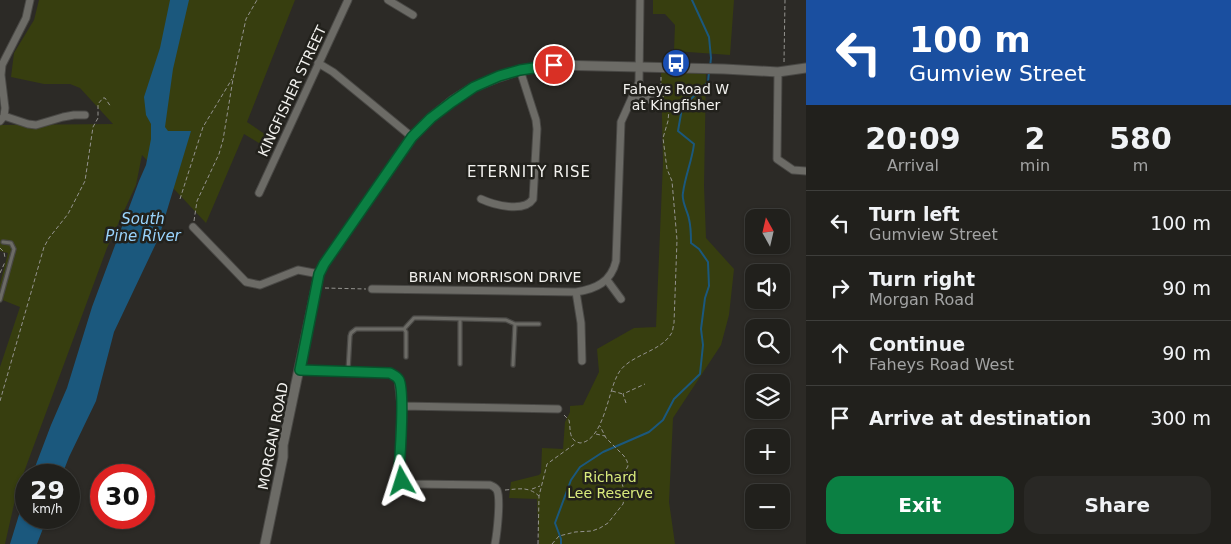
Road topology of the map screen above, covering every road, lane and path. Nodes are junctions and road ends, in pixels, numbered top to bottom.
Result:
1 (30, 0) edge
2 (257, 0) edge
3 (348, 0) edge
4 (388, 0) edge
5 (640, 0) edge
6 (785, 0) edge
7 (413, 15) dead end
8 (318, 63) junction
9 (1, 64) edge
10 (639, 67) junction
11 (806, 68) edge
12 (520, 70) junction
13 (778, 72) junction
14 (662, 73) dead end
15 (233, 78) junction
16 (633, 94) junction
17 (651, 100) dead end
18 (111, 107) dead end
19 (85, 115) dead end
20 (2, 118) edge
21 (412, 137) junction
22 (806, 171) edge
23 (259, 193) dead end
24 (180, 199) dead end
25 (481, 199) dead end
26 (193, 227) joint
27 (3, 242) dead end
28 (0, 248) edge
29 (0, 273) edge
30 (319, 274) junction
31 (607, 280) junction
32 (322, 289) dead end
33 (372, 289) joint
34 (576, 292) junction
35 (621, 299) dead end
36 (0, 300) edge
37 (460, 319) junction
38 (515, 324) junction
39 (539, 324) dead end
40 (404, 330) junction
41 (406, 357) dead end
42 (582, 361) dead end
43 (460, 364) dead end
44 (513, 365) dead end
45 (300, 370) junction
46 (348, 372) junction
47 (645, 384) dead end
48 (612, 390) junction
49 (623, 394) junction
50 (0, 401) edge
51 (626, 403) dead end
52 (401, 406) junction
53 (558, 410) joint
54 (600, 426) junction
55 (595, 434) junction
56 (605, 436) junction
57 (576, 442) junction
58 (541, 486) junction
59 (532, 490) junction
60 (497, 492) junction
61 (539, 496) junction
62 (265, 544) edge
63 (495, 544) edge
64 (538, 544) edge
65 (552, 544) edge

1 - 9 street
2 - 15 path
3 - 8 street, KINGFISHER STREET
4 - 7 street
5 - 10 street
6 - 13 path
8 - 21 street
8 - 23 street, KINGFISHER STREET
9 - 20 street
10 - 12 street, MORGAN ROAD
10 - 13 street, MORGAN ROAD
10 - 16 street
11 - 13 street, MORGAN ROAD
12 - 21 street, MORGAN ROAD
12 - 25 street
13 - 22 street
14 - 48 path
15 - 24 path
15 - 26 path
16 - 17 street
16 - 31 street
18 - 50 path
19 - 20 street
21 - 30 street, MORGAN ROAD
26 - 30 street
27 - 36 lane
28 - 29 path
30 - 45 street, MORGAN ROAD
31 - 34 street, BRIAN MORRISON DRIVE
31 - 35 street
32 - 33 path
33 - 34 street, BRIAN MORRISON DRIVE
34 - 42 street
37 - 38 lane
37 - 40 lane
37 - 43 lane
38 - 39 lane
38 - 44 lane
40 - 41 lane
40 - 46 lane
45 - 46 street
45 - 62 street, MORGAN ROAD
46 - 52 street
47 - 49 path
48 - 49 path
48 - 54 path
49 - 51 path
52 - 53 street
52 - 60 street
53 - 57 path
54 - 55 path
54 - 56 path
55 - 56 path
55 - 57 path
56 - 65 path
57 - 58 path
58 - 59 path
58 - 61 path
59 - 60 path
59 - 61 path
60 - 63 street
61 - 64 path

